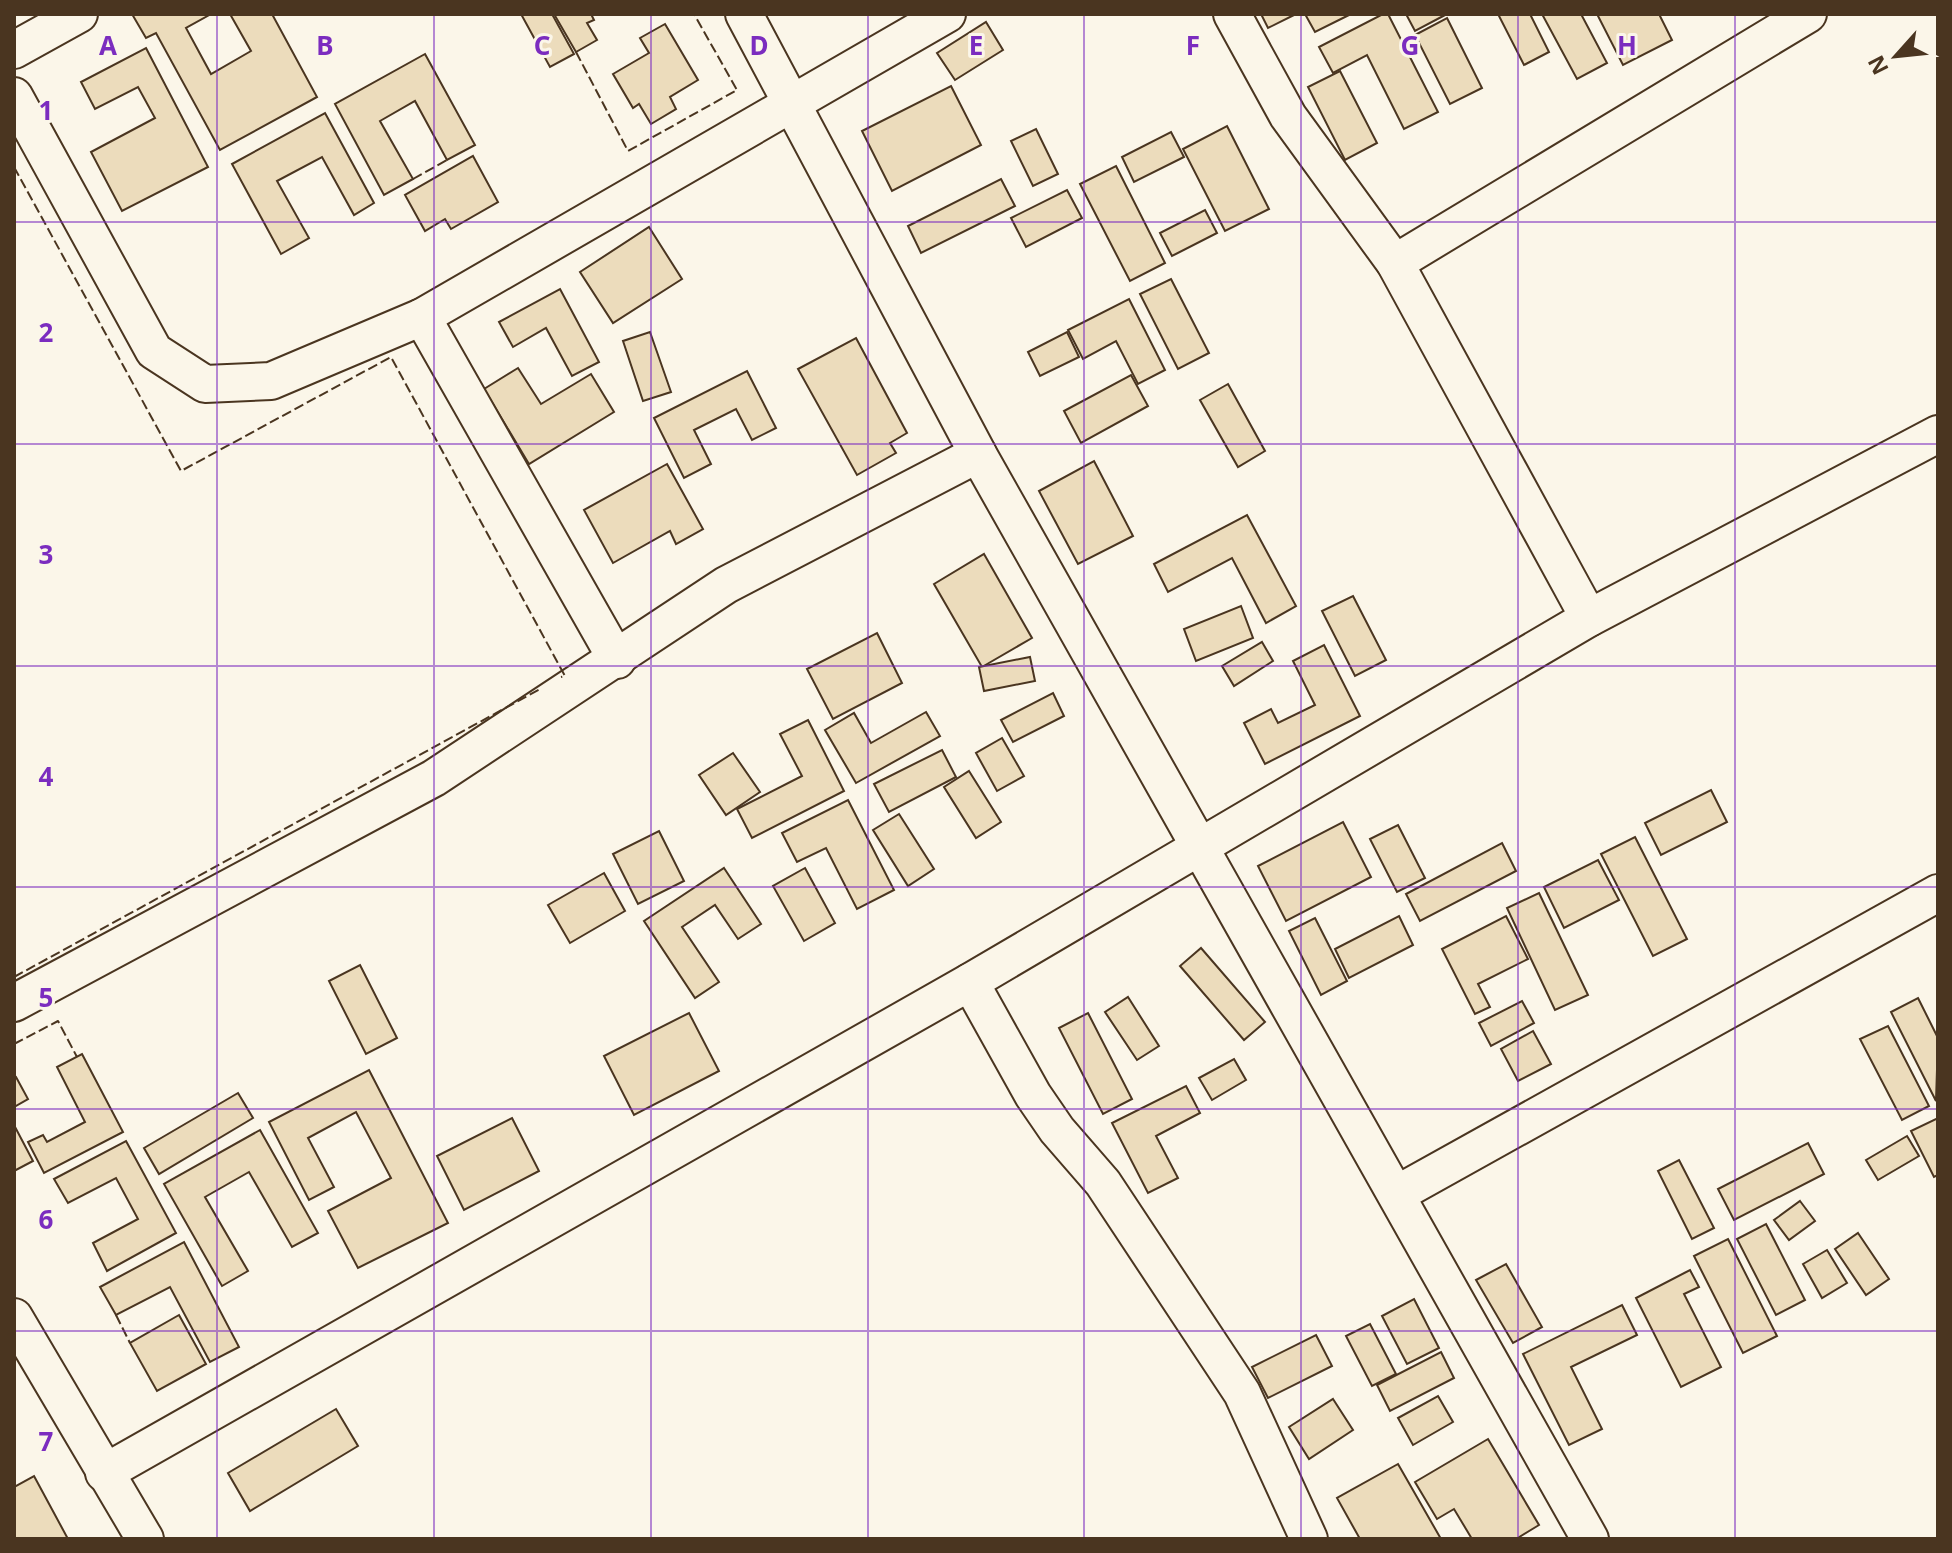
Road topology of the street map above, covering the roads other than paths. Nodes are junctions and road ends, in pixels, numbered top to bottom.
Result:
1 (79, 14) edge
2 (744, 14) edge
3 (947, 14) edge
4 (1232, 14) edge
5 (1808, 14) edge
6 (14, 50) edge
7 (14, 96) edge
8 (793, 104) junction
9 (1395, 263) junction
10 (422, 317) junction
11 (1938, 434) edge
12 (978, 454) junction
13 (1589, 618) junction
14 (617, 660) junction
15 (1200, 846) junction
16 (1938, 893) edge
17 (970, 982) junction
18 (14, 1003) edge
19 (1397, 1194) junction
20 (14, 1317) edge
21 (104, 1473) junction
22 (145, 1539) edge
23 (1309, 1539) edge
24 (1590, 1539) edge

1 - 6 street
2 - 8 street
3 - 8 street
4 - 9 street
5 - 9 street
7 - 10 street
8 - 10 street
8 - 12 street
9 - 13 street
10 - 14 street
11 - 13 street
12 - 14 street
12 - 15 street
13 - 15 street
14 - 18 street
15 - 17 street
15 - 19 street
16 - 19 street
17 - 21 street
17 - 23 street
19 - 24 street
20 - 21 street
21 - 22 street

